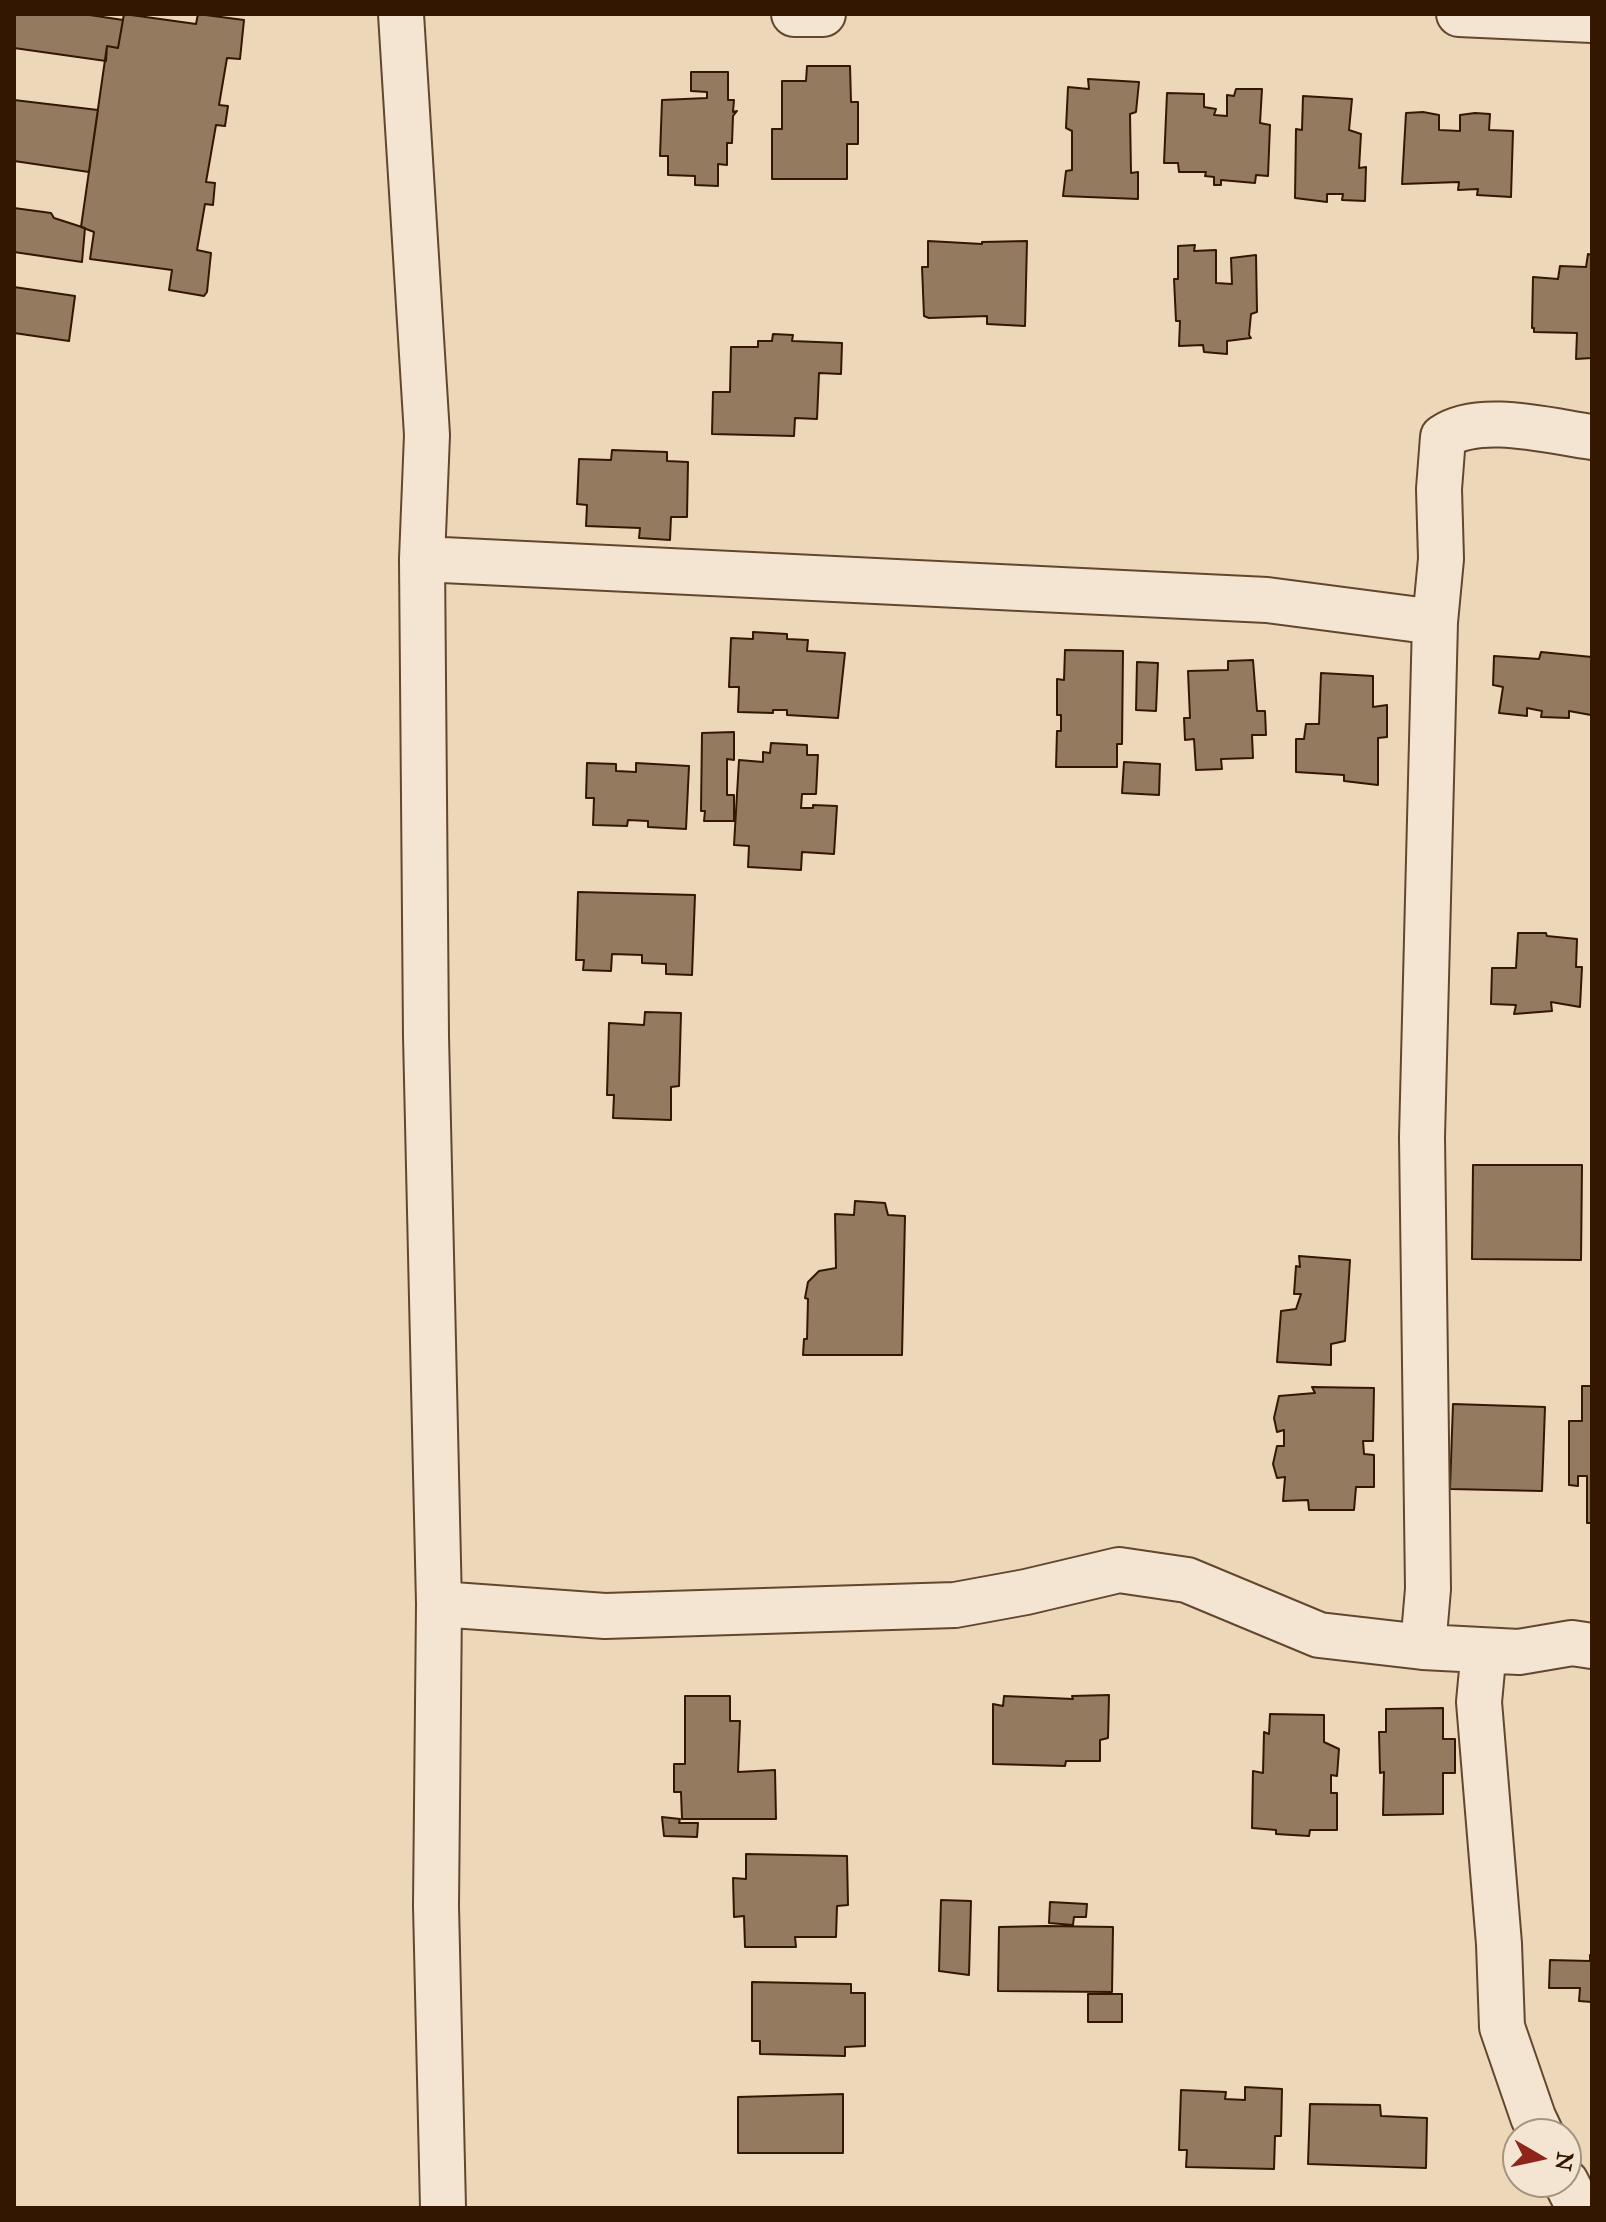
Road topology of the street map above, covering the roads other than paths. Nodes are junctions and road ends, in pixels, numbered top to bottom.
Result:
1 (401, 14) edge
2 (794, 14) edge
3 (823, 14) edge
4 (1459, 14) edge
5 (1592, 20) edge
6 (1592, 437) edge
7 (422, 559) junction
8 (1435, 622) junction
9 (439, 1604) junction
10 (1592, 1646) edge
11 (1423, 1647) junction
12 (1480, 1650) junction
13 (1533, 2118) edge
14 (443, 2208) edge

1 - 7 street
2 - 3 street
4 - 5 street
6 - 8 street
7 - 8 street
7 - 9 street
8 - 11 street
9 - 11 street
9 - 14 street
10 - 12 street
11 - 12 street
12 - 13 street

